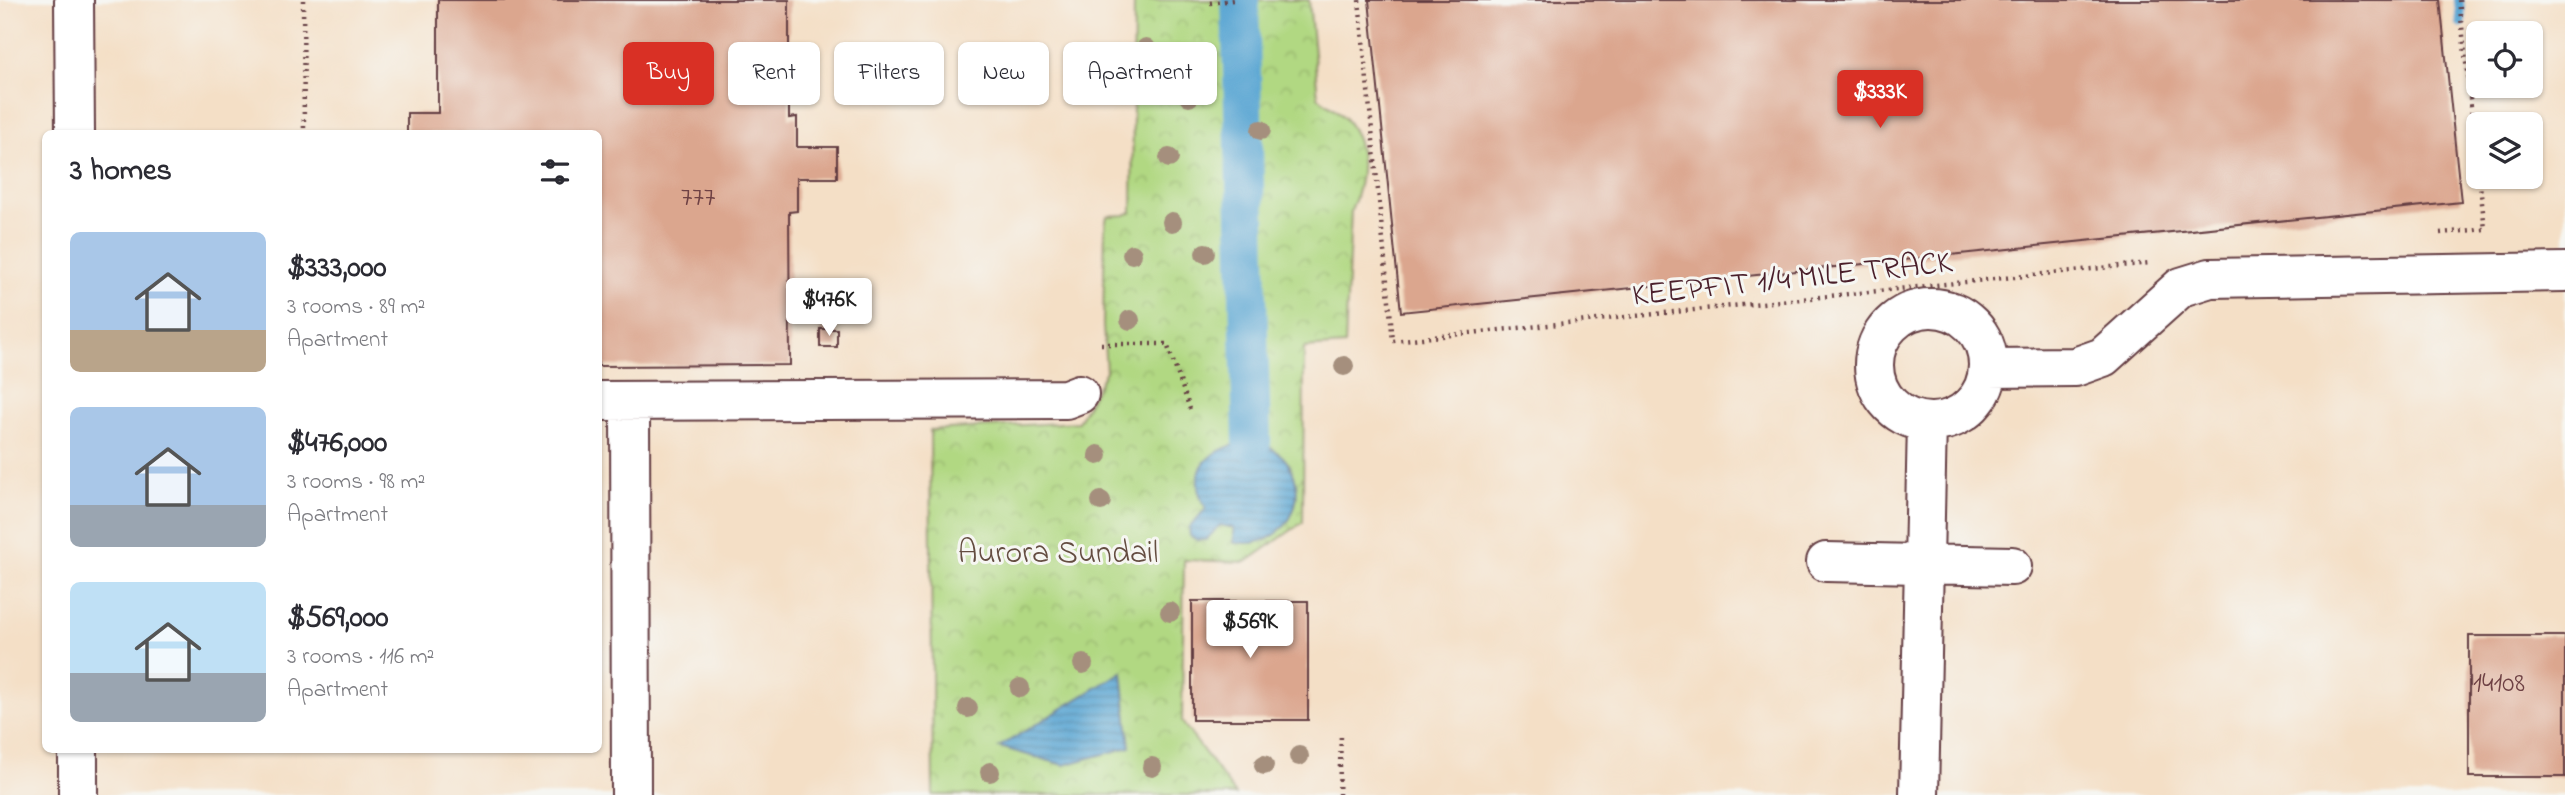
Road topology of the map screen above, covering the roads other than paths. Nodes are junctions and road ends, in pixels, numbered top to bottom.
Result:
1 (74, 0) edge
2 (75, 130) edge
3 (2565, 272) edge
4 (1989, 368) junction
5 (1079, 394) dead end
6 (614, 401) edge
7 (1927, 422) junction
8 (1826, 562) dead end
9 (1924, 565) junction
10 (2012, 566) dead end
11 (78, 753) edge
12 (78, 795) edge
13 (631, 795) edge
14 (1919, 795) edge

1 - 2 main road
3 - 4 main road
4 - 7 main road
4 - 7 main road
5 - 6 main road
6 - 13 main road
7 - 9 main road
8 - 9 main road
9 - 10 main road
9 - 14 main road
11 - 12 main road

